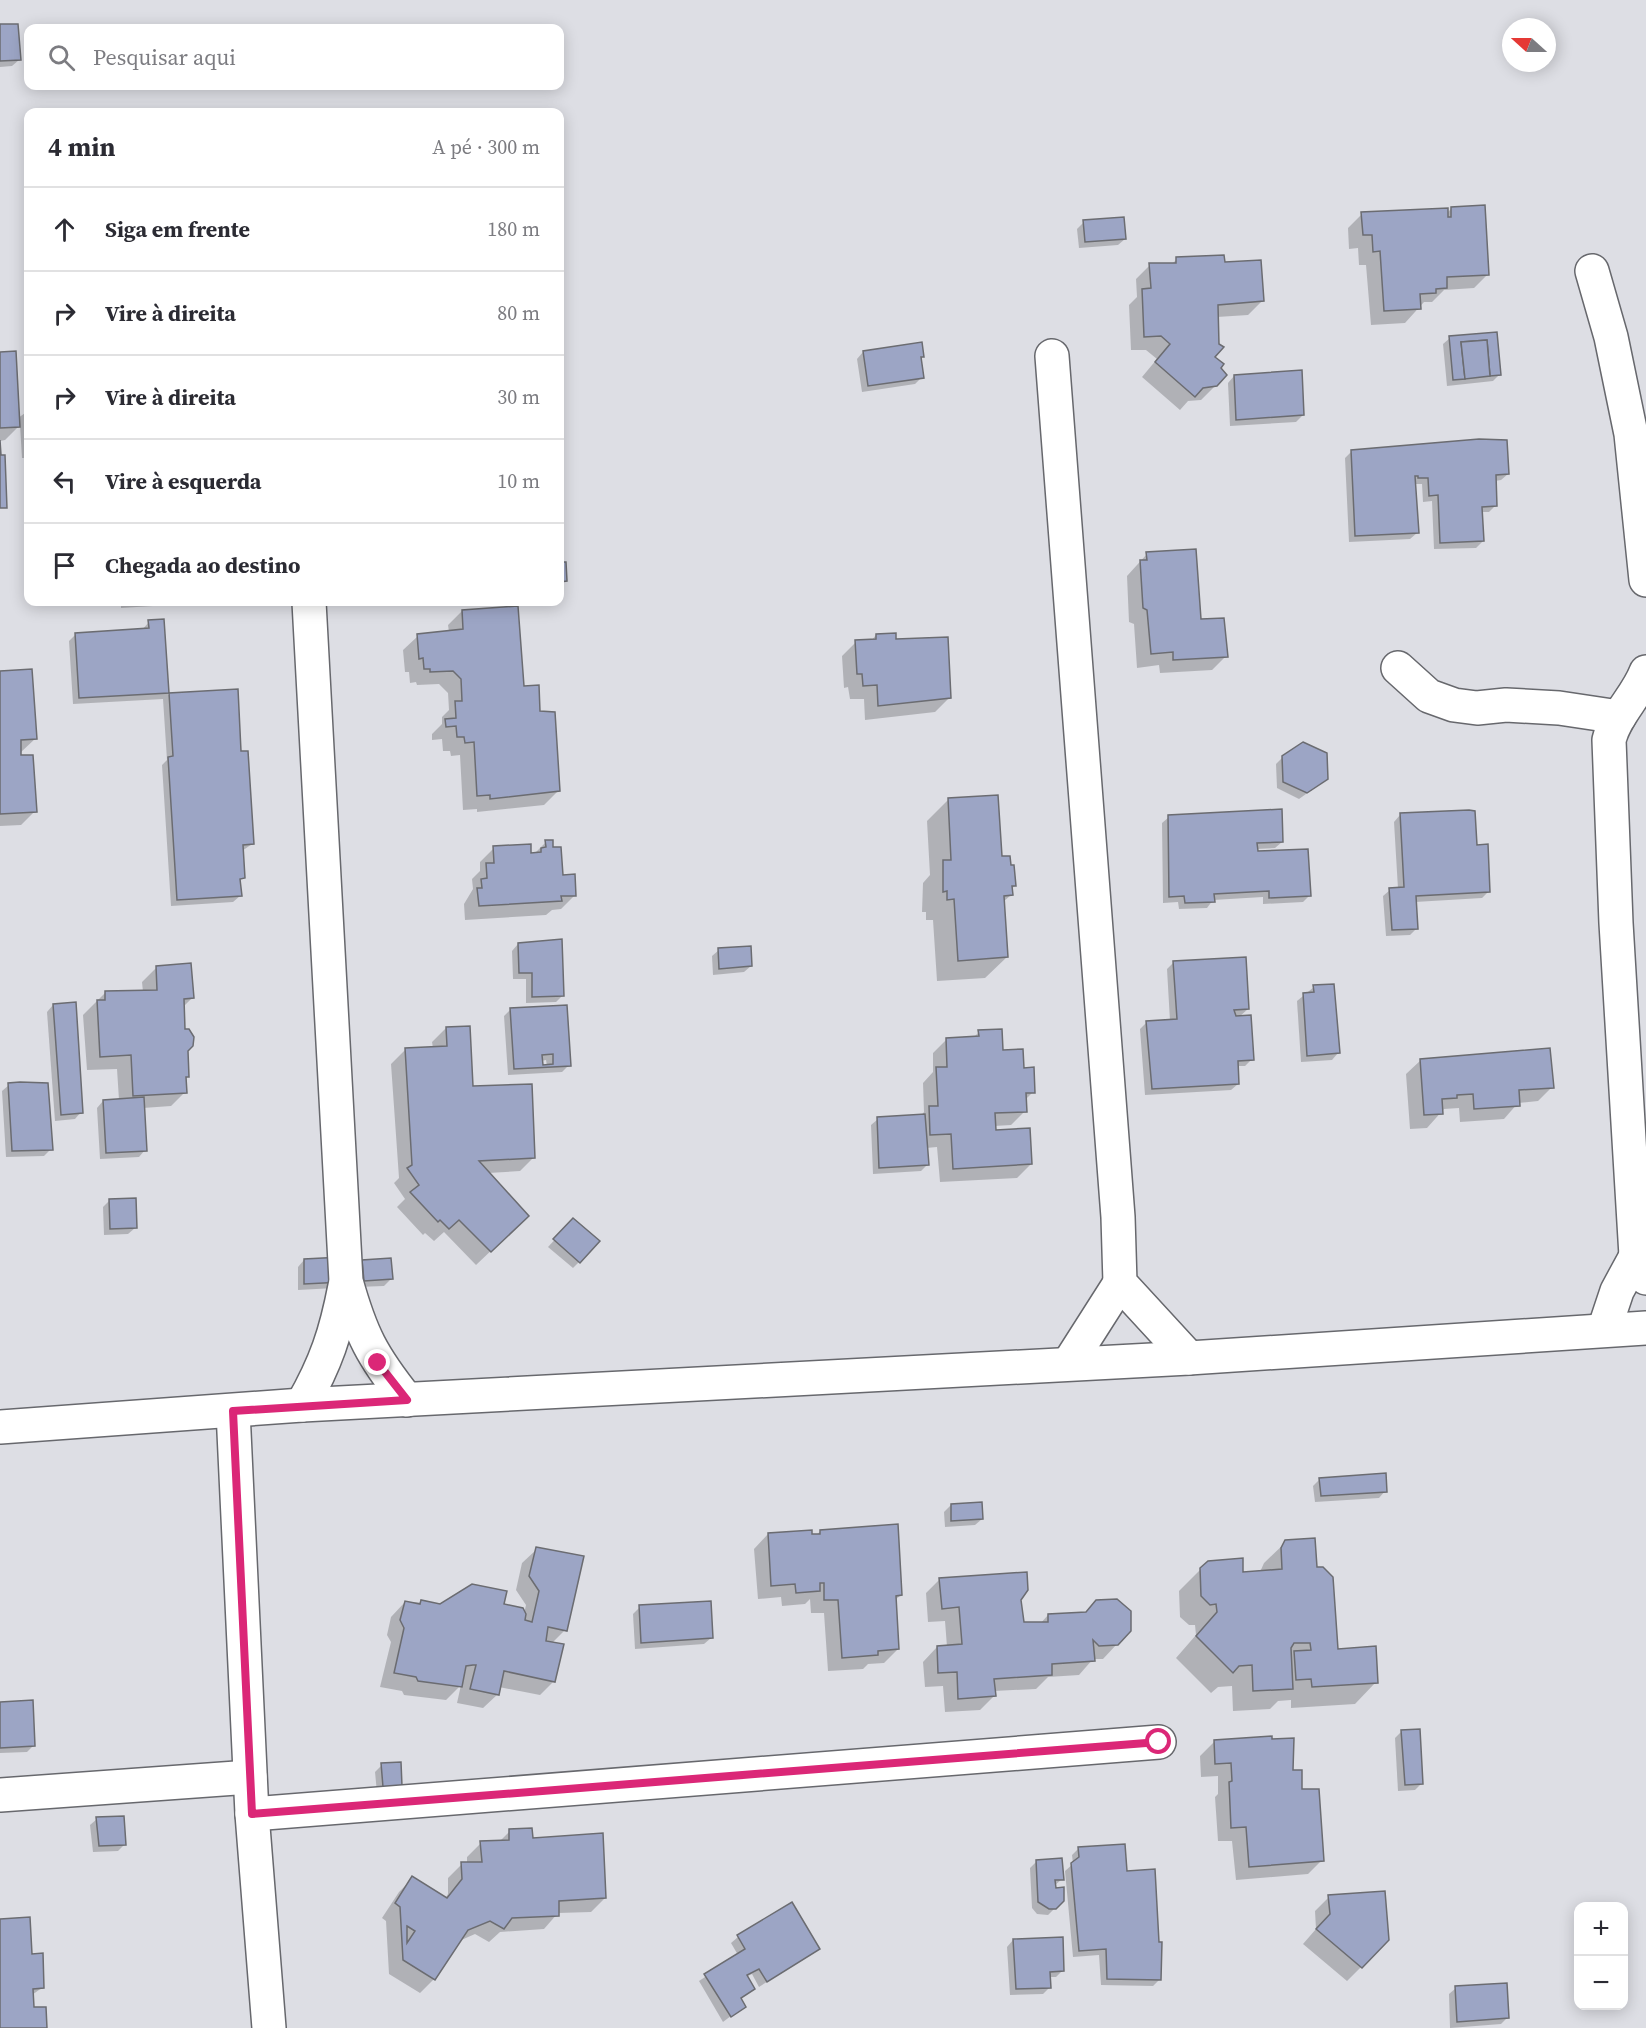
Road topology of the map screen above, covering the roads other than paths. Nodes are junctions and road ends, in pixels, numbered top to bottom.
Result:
1 (1592, 271) dead end
2 (1052, 356) dead end
3 (1646, 580) edge
4 (309, 606) edge
5 (1398, 668) dead end
6 (1646, 672) edge
7 (1619, 717) junction
8 (1641, 1267) edge
9 (346, 1281) junction
10 (1120, 1283) junction
11 (1646, 1328) edge
12 (1604, 1330) junction
13 (1189, 1358) junction
14 (1070, 1363) junction
15 (407, 1400) junction
16 (302, 1405) junction
17 (233, 1411) junction
18 (0, 1427) edge
19 (1159, 1742) dead end
20 (250, 1777) junction
21 (0, 1795) edge
22 (252, 1814) junction
23 (269, 2028) edge

1 - 3 street
2 - 10 street
4 - 9 street
5 - 7 street
6 - 7 street
7 - 8 street
8 - 12 street
9 - 15 street
9 - 16 street
10 - 13 street
10 - 14 street
11 - 12 street
12 - 13 street
13 - 14 street
14 - 15 street
15 - 16 street
16 - 17 street
17 - 18 street
17 - 20 street
19 - 22 street
20 - 21 street
20 - 22 street
22 - 23 street

